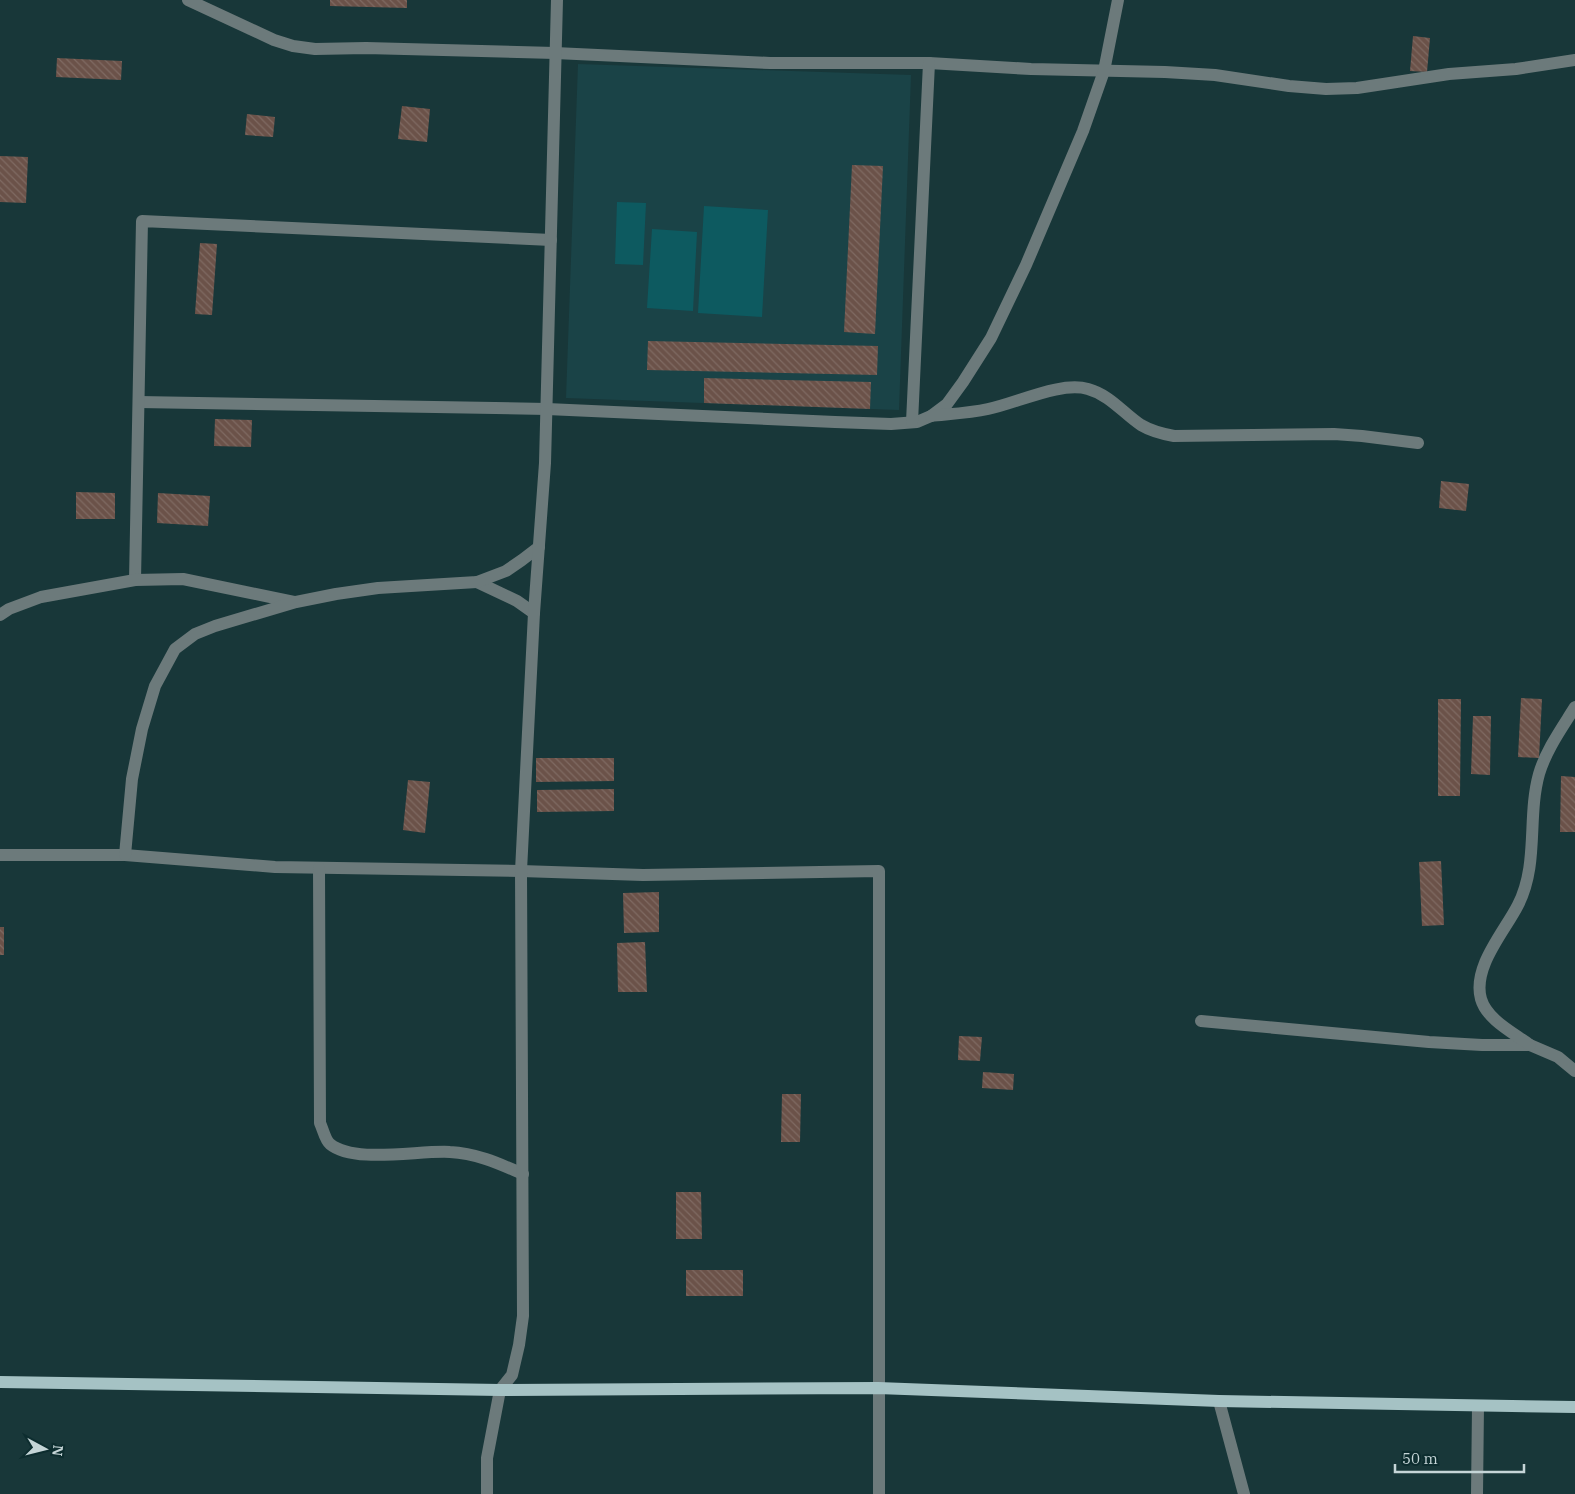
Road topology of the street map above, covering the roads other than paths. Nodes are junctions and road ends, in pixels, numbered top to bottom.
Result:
1 (188, 0) edge
2 (557, 0) edge
3 (1118, 0) edge
4 (555, 53) junction
5 (1575, 60) edge
6 (929, 64) junction
7 (1104, 71) junction
8 (551, 240) junction
9 (139, 402) junction
10 (547, 409) junction
11 (931, 416) junction
12 (912, 422) junction
13 (1418, 443) dead end
14 (538, 547) junction
15 (135, 580) junction
16 (477, 582) junction
17 (296, 602) junction
18 (534, 613) junction
19 (0, 615) edge
20 (1575, 707) edge
21 (0, 855) edge
22 (125, 855) junction
23 (318, 868) junction
24 (521, 871) junction
25 (1201, 1021) dead end
26 (1530, 1045) junction
27 (1575, 1071) edge
28 (524, 1174) junction
29 (0, 1382) edge
30 (878, 1388) junction
31 (500, 1390) junction
32 (1219, 1401) junction
33 (1478, 1406) junction
34 (1575, 1407) edge
35 (487, 1494) edge
36 (879, 1494) edge
37 (1244, 1494) edge
38 (1477, 1494) edge

1 - 4 street
2 - 4 street
3 - 7 street
4 - 6 street
4 - 8 street
5 - 7 street
6 - 7 street
6 - 12 street
7 - 11 street
8 - 9 street
8 - 10 street
9 - 10 street
9 - 15 street
10 - 12 street
10 - 14 street
11 - 12 street
11 - 13 street
14 - 16 street
14 - 18 street
15 - 17 street
15 - 19 street
16 - 17 street
16 - 18 street
17 - 22 street
18 - 24 street
20 - 26 street
21 - 22 street
22 - 23 street
23 - 24 street
23 - 28 street
24 - 28 street
24 - 30 street
25 - 26 street
26 - 27 street
28 - 31 street
29 - 31 main road
30 - 31 main road
30 - 32 main road
30 - 36 street
31 - 35 street
32 - 33 main road
32 - 37 street
33 - 34 main road
33 - 38 street

